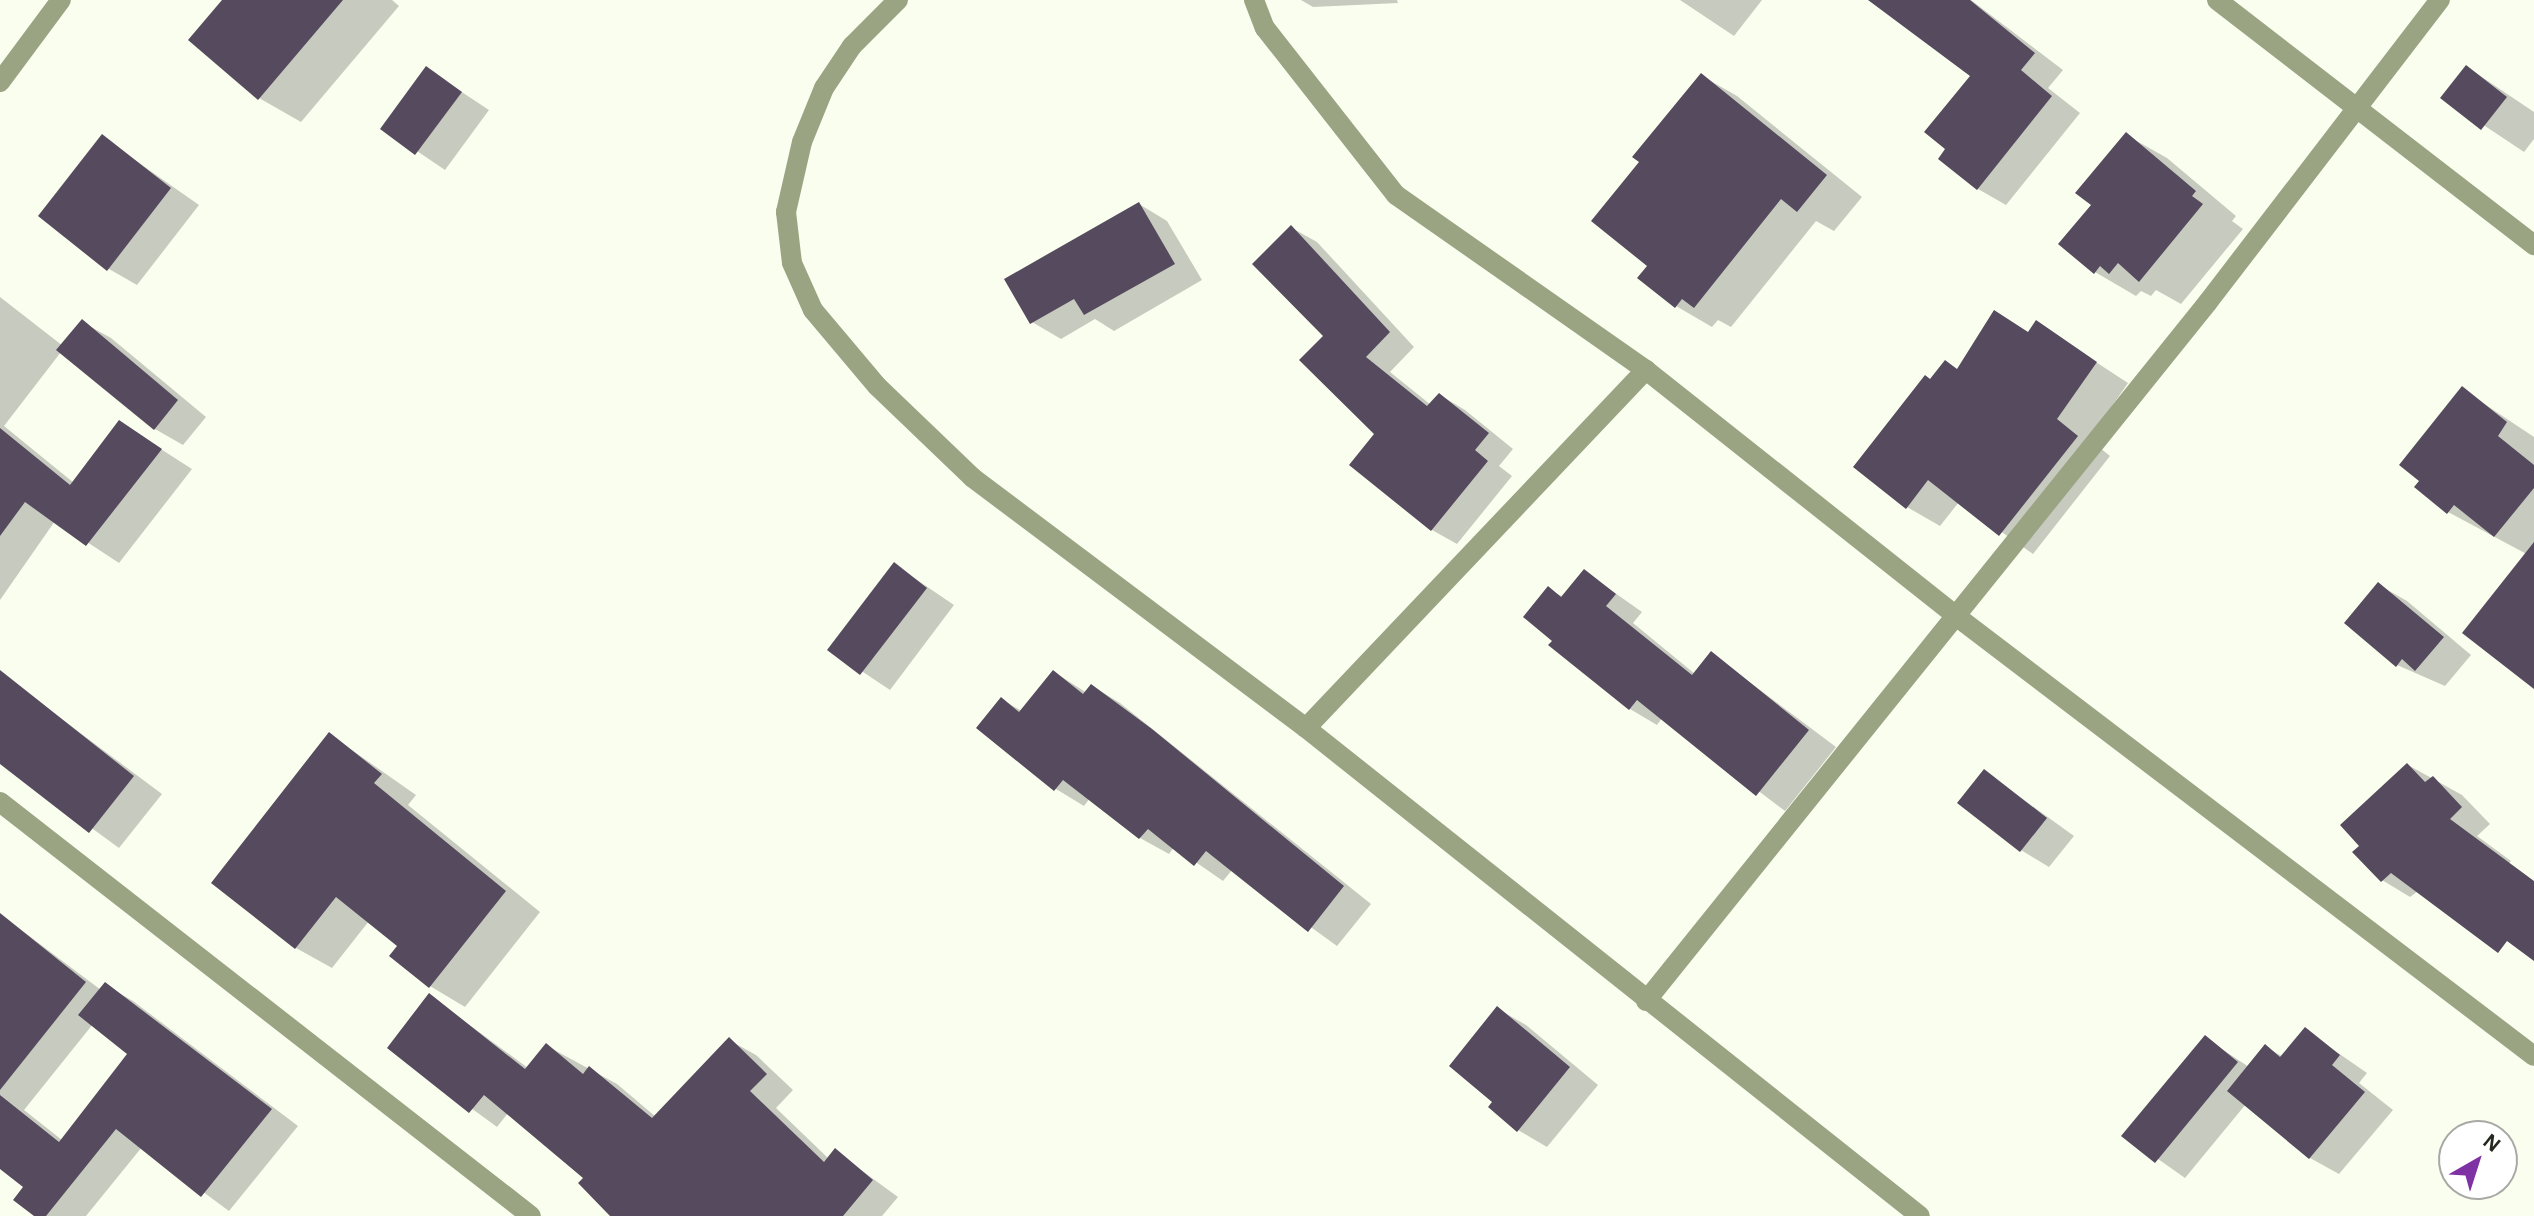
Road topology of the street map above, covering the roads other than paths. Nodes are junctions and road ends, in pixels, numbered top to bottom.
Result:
1 (61, 0) edge
2 (898, 0) edge
3 (1254, 0) edge
4 (2217, 0) edge
5 (2440, 0) edge
6 (0, 82) edge
7 (2356, 105) junction
8 (2534, 245) edge
9 (1646, 370) junction
10 (1956, 616) junction
11 (1306, 728) junction
12 (0, 802) edge
13 (1646, 1001) junction
14 (2534, 1056) edge
15 (531, 1216) edge
16 (1920, 1216) edge

1 - 6 street
2 - 11 street
3 - 9 street
4 - 7 street
5 - 7 street
7 - 8 street
7 - 10 street
9 - 10 street
9 - 11 street
10 - 13 street
10 - 14 street
11 - 13 street
12 - 15 street
13 - 16 street

